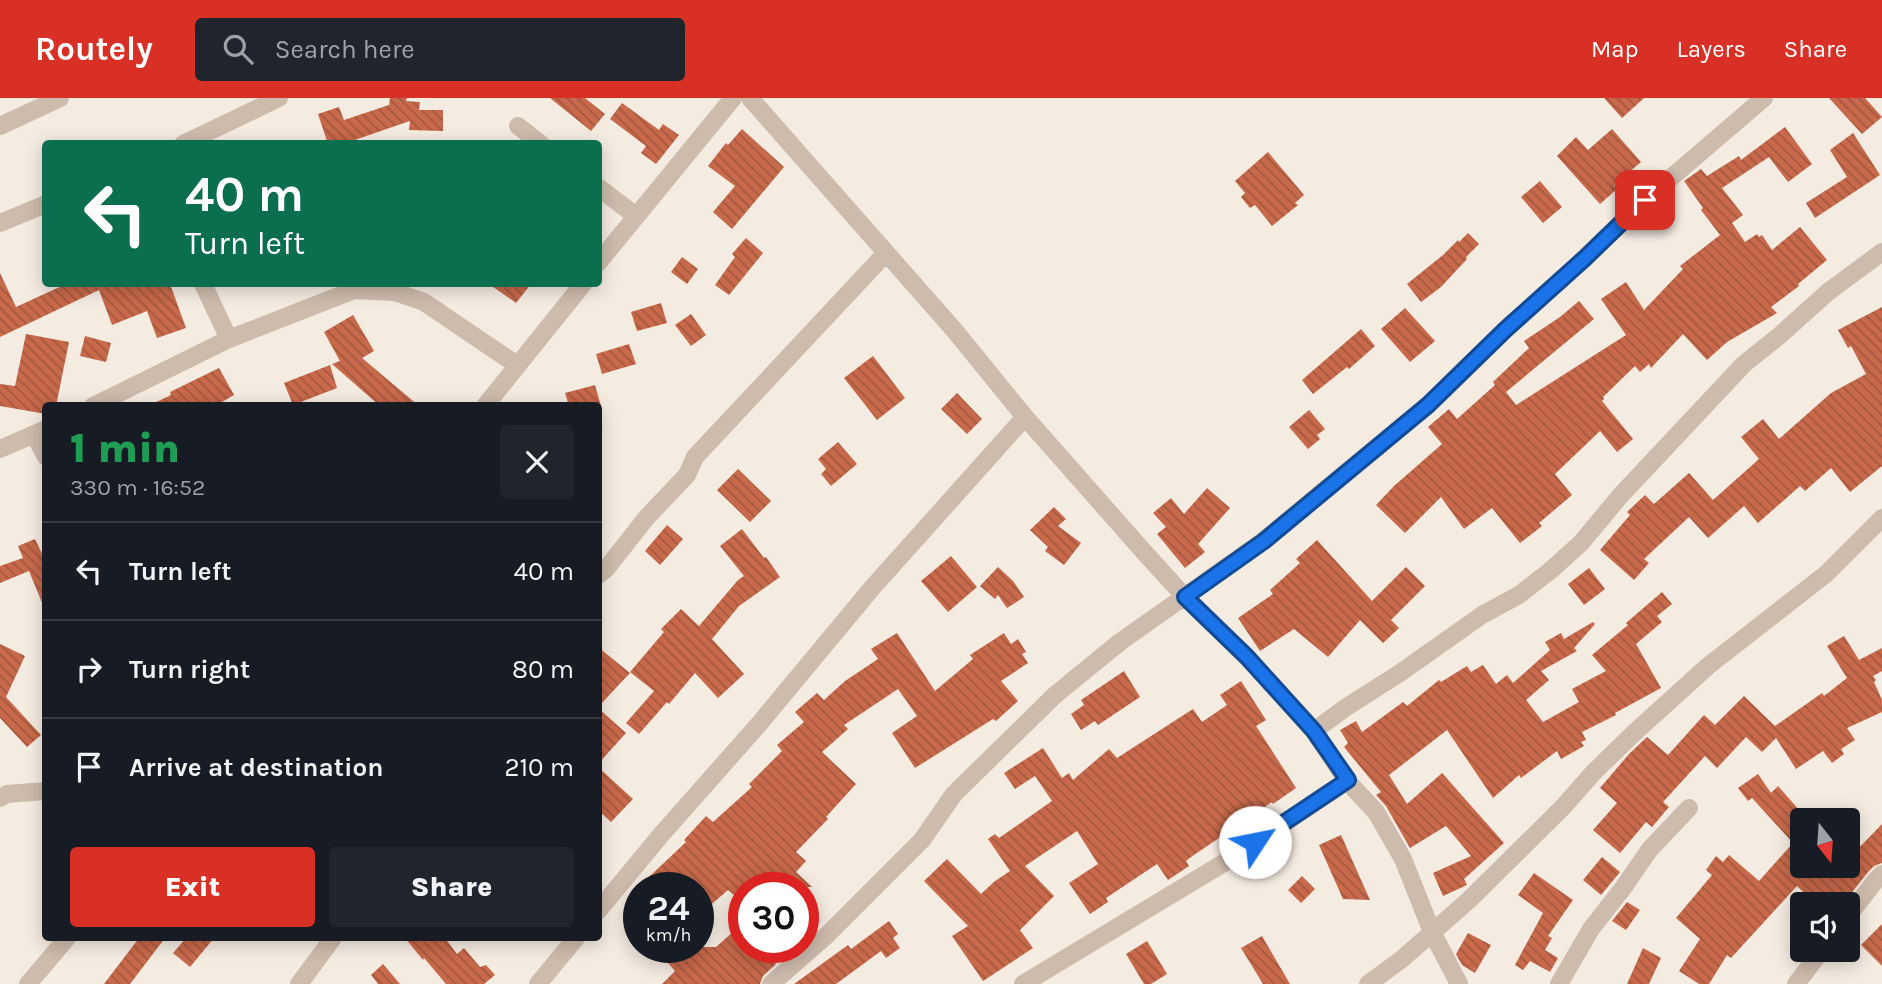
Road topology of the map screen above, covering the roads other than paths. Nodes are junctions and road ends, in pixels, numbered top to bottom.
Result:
1 (60, 98) edge
2 (279, 98) edge
3 (733, 98) edge
4 (750, 98) edge
5 (1764, 98) edge
6 (0, 126) edge
7 (519, 126) dead end
8 (191, 140) edge
9 (536, 140) edge
10 (602, 190) edge
11 (42, 206) edge
12 (636, 216) junction
13 (0, 223) edge
14 (1882, 252) edge
15 (886, 253) junction
16 (602, 259) edge
17 (204, 287) edge
18 (581, 287) edge
19 (229, 340) junction
20 (517, 365) junction
21 (101, 402) edge
22 (488, 402) edge
23 (1025, 417) junction
24 (40, 432) edge
25 (0, 449) edge
26 (1882, 518) edge
27 (602, 572) edge
28 (1185, 597) junction
29 (1314, 731) junction
30 (1348, 780) junction
31 (42, 791) edge
32 (0, 798) edge
33 (1689, 808) dead end
34 (1882, 874) edge
35 (1860, 901) edge
36 (602, 906) edge
37 (1432, 932) junction
38 (64, 941) edge
39 (331, 941) edge
40 (574, 941) edge
41 (1813, 962) edge
42 (28, 984) edge
43 (299, 984) edge
44 (538, 984) edge
45 (771, 984) edge
46 (1023, 984) edge
47 (1368, 984) edge
48 (1459, 984) edge
49 (1559, 984) edge
50 (1796, 984) edge

1 - 6 street
2 - 8 street
3 - 12 street
4 - 15 street
5 - 28 street
7 - 9 street
10 - 12 street
11 - 13 street
12 - 16 street
14 - 29 street
15 - 23 street
15 - 27 street
17 - 19 street
18 - 20 street
19 - 20 street
19 - 21 street
20 - 22 street
23 - 28 street
23 - 36 street
24 - 25 street
26 - 37 street
28 - 29 street
28 - 45 street
29 - 30 street
30 - 37 street
30 - 46 street
31 - 32 street
33 - 49 street
34 - 35 street
37 - 47 street
37 - 48 street
38 - 42 street
39 - 43 street
40 - 44 street
41 - 50 street

